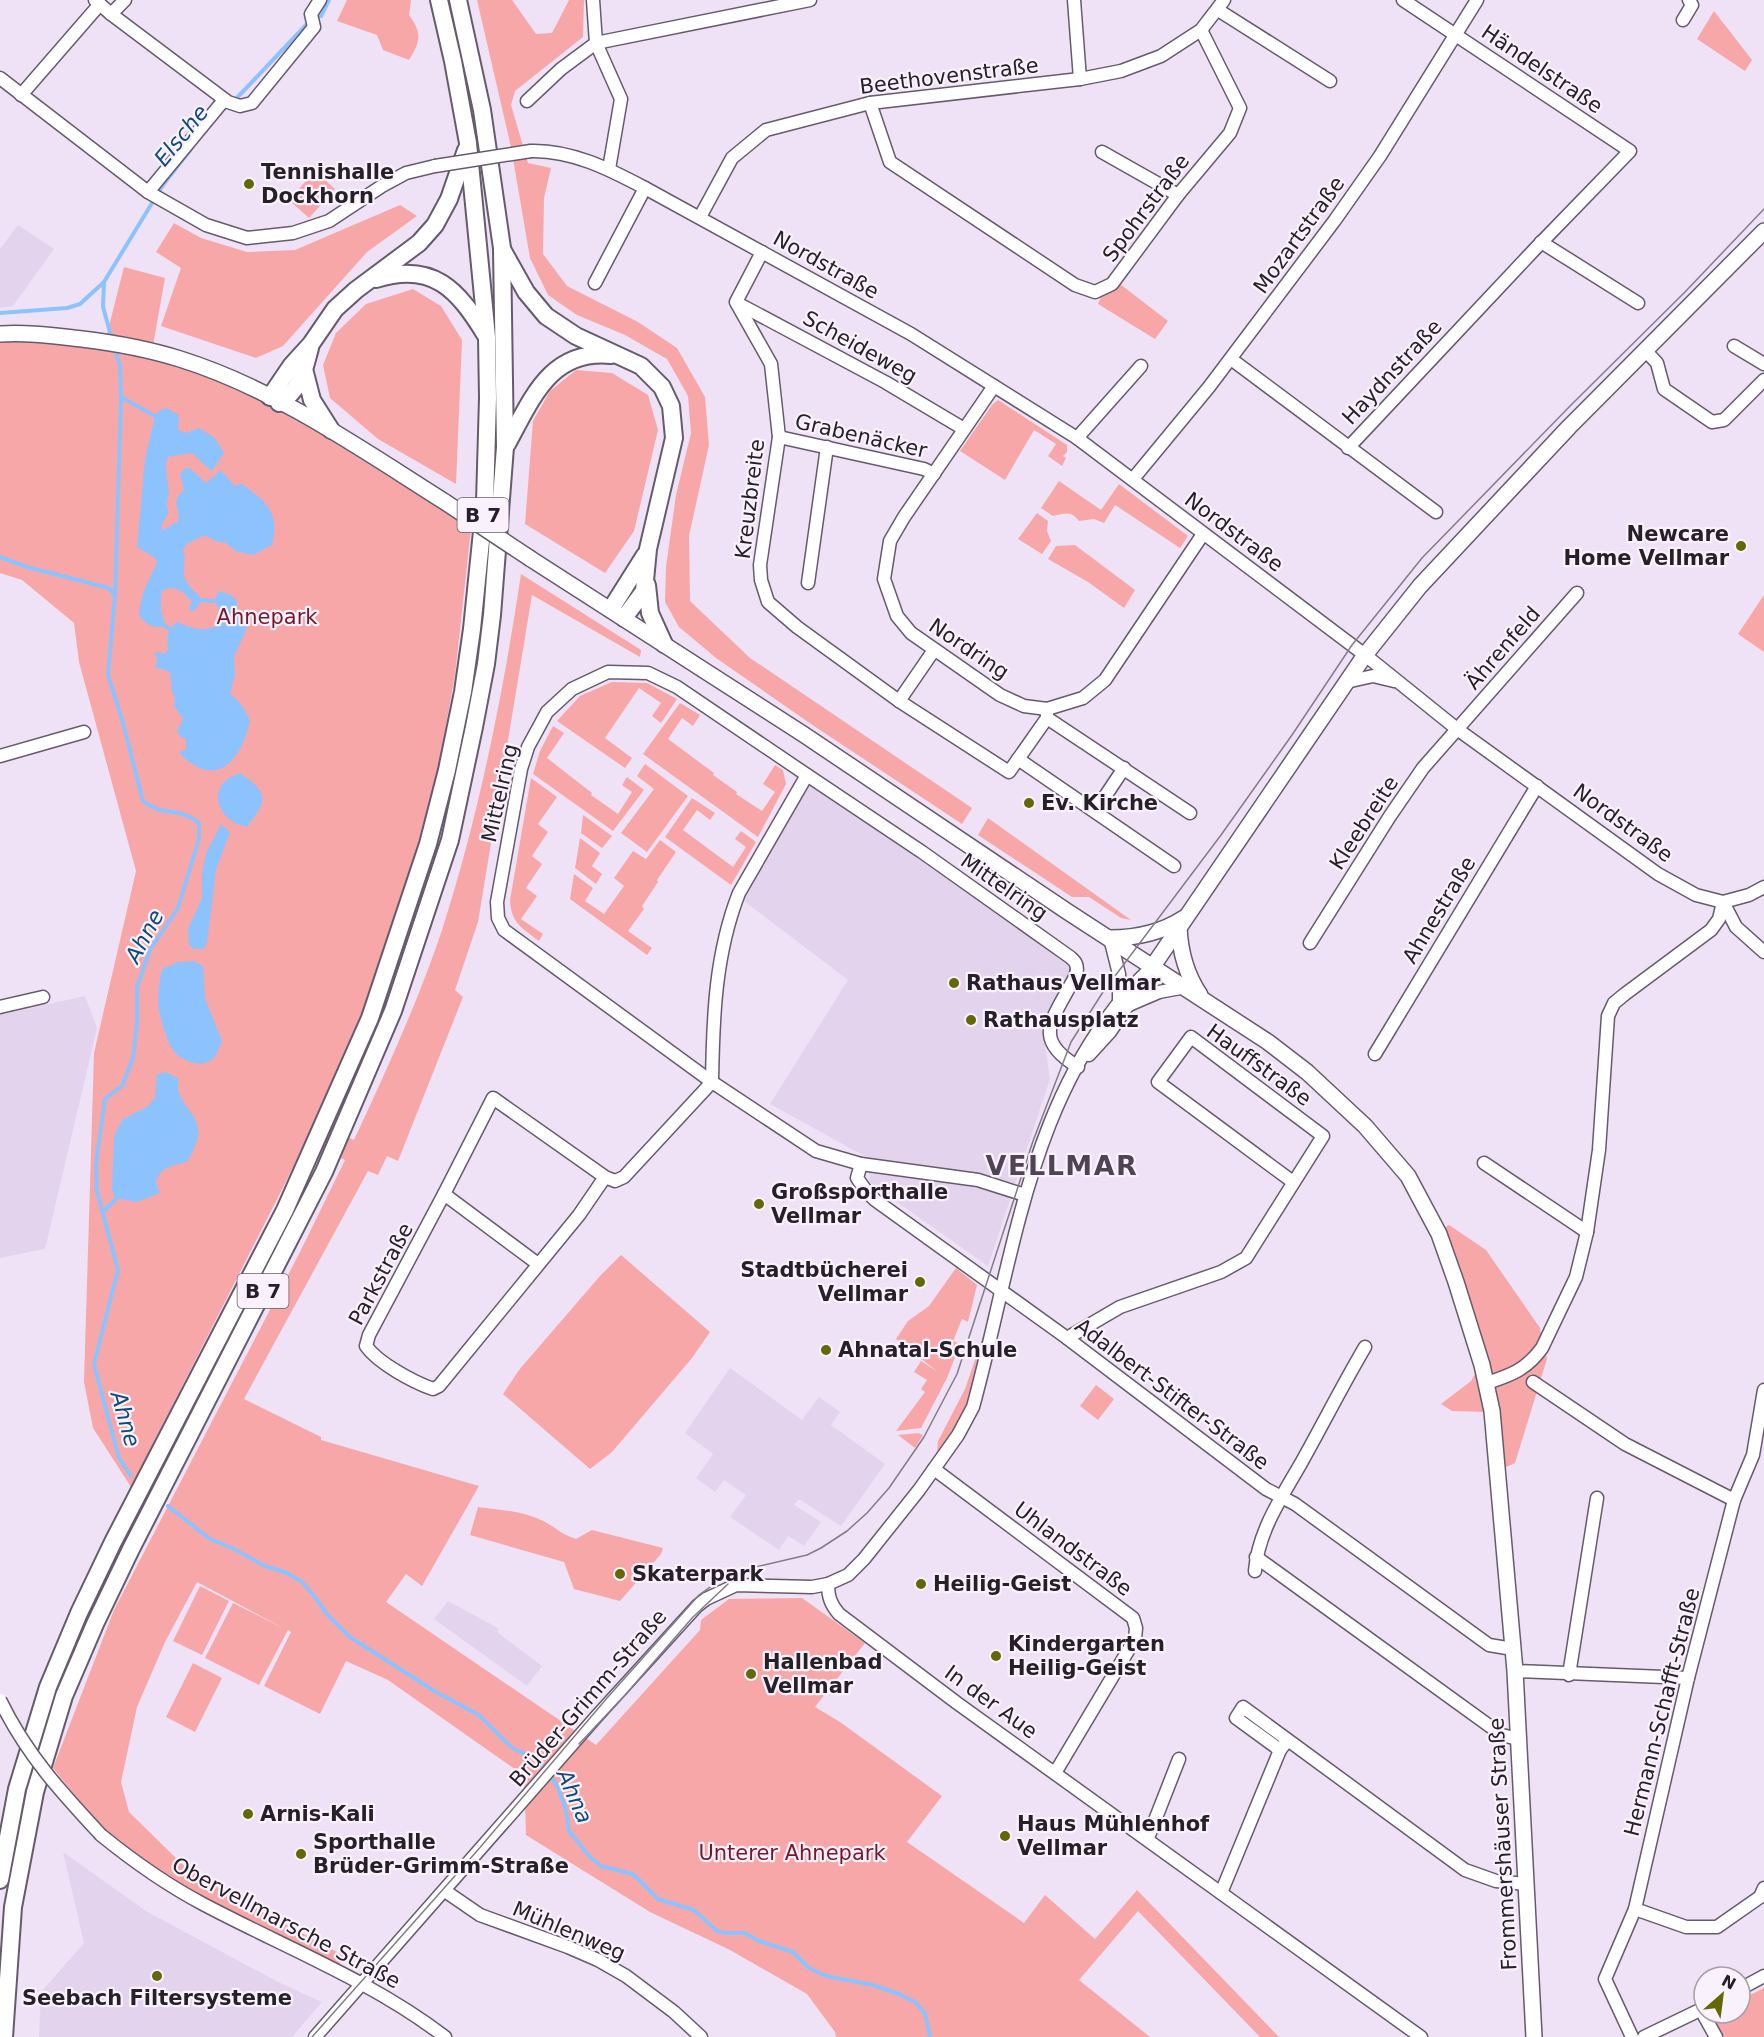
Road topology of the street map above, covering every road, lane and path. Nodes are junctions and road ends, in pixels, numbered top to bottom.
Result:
1 (125, 0) edge
2 (320, 0) edge
3 (439, 0) edge
4 (458, 0) edge
5 (593, 0) edge
6 (810, 0) edge
7 (1074, 0) edge
8 (1403, 0) edge
9 (1478, 0) edge
10 (1689, 0) edge
11 (98, 2) edge
12 (1221, 5) edge
13 (111, 14) junction
14 (1683, 20) dead end
15 (1201, 30) junction
16 (1455, 34) junction
17 (596, 44) junction
18 (0, 78) edge
19 (1080, 79) junction
20 (1330, 81) dead end
21 (21, 95) junction
22 (527, 101) dead end
23 (231, 103) junction
24 (870, 103) junction
25 (468, 143) junction
26 (1630, 151) joint
27 (1102, 152) dead end
28 (609, 169) junction
29 (645, 188) junction
30 (148, 192) junction
31 (1178, 195) junction
32 (700, 217) junction
33 (1764, 231) edge
34 (1541, 242) junction
35 (502, 248) junction
36 (762, 252) junction
37 (367, 283) junction
38 (595, 283) dead end
39 (736, 303) junction
40 (1638, 303) dead end
41 (0, 334) edge
42 (487, 337) junction
43 (310, 344) junction
44 (1734, 346) dead end
45 (1645, 350) junction
46 (623, 357) junction
47 (1231, 359) junction
48 (1764, 363) edge
49 (1141, 366) dead end
50 (304, 369) junction
51 (994, 386) junction
52 (1762, 386) edge
53 (275, 400) junction
54 (964, 429) junction
55 (332, 430) junction
56 (779, 437) junction
57 (1077, 438) junction
58 (505, 447) junction
59 (826, 447) junction
60 (1348, 448) junction
61 (934, 474) junction
62 (1133, 480) junction
63 (1436, 512) dead end
64 (1203, 534) junction
65 (648, 549) junction
66 (646, 570) junction
67 (808, 583) dead end
68 (1577, 592) dead end
69 (618, 614) junction
70 (664, 644) junction
71 (934, 650) junction
72 (1365, 655) junction
73 (1346, 682) junction
74 (1398, 682) junction
75 (899, 700) junction
76 (1047, 714) junction
77 (1457, 729) junction
78 (84, 732) dead end
79 (0, 756) edge
80 (1018, 759) junction
81 (1124, 768) junction
82 (807, 776) junction
83 (1537, 786) junction
84 (1093, 809) junction
85 (1190, 813) dead end
86 (1174, 866) dead end
87 (1764, 887) edge
88 (1723, 902) junction
89 (1182, 922) junction
90 (1110, 938) junction
91 (1310, 942) dead end
92 (1764, 952) edge
93 (1152, 966) junction
94 (1186, 987) junction
95 (43, 997) dead end
96 (1202, 997) junction
97 (1125, 1004) junction
98 (0, 1007) edge
99 (1375, 1054) dead end
100 (1078, 1067) junction
101 (712, 1082) junction
102 (1484, 1163) dead end
103 (861, 1164) junction
104 (605, 1177) junction
105 (1293, 1182) junction
106 (444, 1194) junction
107 (1025, 1195) junction
108 (1587, 1232) junction
109 (538, 1264) junction
110 (1001, 1290) junction
111 (1067, 1338) junction
112 (1365, 1347) dead end
113 (1533, 1382) dead end
114 (1487, 1383) junction
115 (1764, 1390) edge
116 (934, 1469) junction
117 (1281, 1496) junction
118 (1597, 1498) dead end
119 (1734, 1500) junction
120 (1256, 1557) junction
121 (1255, 1571) dead end
122 (828, 1584) junction
123 (1513, 1649) junction
124 (1515, 1671) junction
125 (1569, 1675) junction
126 (1688, 1678) junction
127 (0, 1700) edge
128 (1518, 1739) junction
129 (1179, 1759) dead end
130 (1055, 1773) junction
131 (1148, 1838) junction
132 (0, 1880) edge
133 (1526, 1884) junction
134 (1764, 1888) edge
135 (445, 1891) junction
136 (1221, 1893) junction
137 (1635, 1909) junction
138 (362, 1985) junction
139 (1692, 2014) edge
140 (4, 2037) edge
141 (315, 2037) edge
142 (445, 2037) edge
143 (701, 2037) edge
144 (1421, 2037) edge
145 (1533, 2037) edge
146 (1632, 2037) edge
147 (1644, 2037) edge

1 - 13 street
2 - 23 street
3 - 25 highway, B 7
4 - 35 highway, B 7
5 - 17 street
6 - 17 street
7 - 19 street
8 - 16 street, Händelstraße
9 - 16 street, Mozartstraße
10 - 14 street
11 - 13 street
11 - 21 street
12 - 15 street, Beethovenstraße
12 - 20 street
13 - 23 street
15 - 19 street, Beethovenstraße
15 - 31 street, Spohrstraße
16 - 26 street, Händelstraße
16 - 47 street, Mozartstraße
17 - 22 street
17 - 28 street
18 - 21 street, Nordstraße
19 - 24 street, Beethovenstraße
21 - 30 street, Nordstraße
23 - 30 street
24 - 31 street, Spohrstraße
24 - 32 street, Beethovenstraße
25 - 37 highway
25 - 42 highway, B 7
26 - 34 street, Haydnstraße
27 - 31 street
28 - 29 street, Nordstraße
28 - 30 street, Nordstraße, bridge
29 - 32 street, Nordstraße
29 - 38 street
32 - 36 street, Nordstraße
33 - 45 main road
34 - 40 street
34 - 60 street, Haydnstraße
35 - 46 highway
35 - 58 highway, B 7
36 - 39 street
36 - 51 street, Nordstraße
37 - 42 highway
37 - 43 highway
39 - 54 street, Scheideweg
39 - 56 street, Kreuzbreite
41 - 53 main road, Frommershäuser Straße
42 - 132 highway, B 7
43 - 50 highway
43 - 53 highway
44 - 48 street
45 - 52 street
45 - 72 main road
46 - 58 highway
46 - 65 highway
47 - 60 street, Haydnstraße
47 - 62 street, Mozartstraße
49 - 57 street
50 - 53 highway
50 - 55 highway
51 - 54 street, Nordring
51 - 57 street, Nordstraße
53 - 55 main road, Frommershäuser Straße
54 - 61 street, Nordring
55 - 69 main road, Frommershäuser Straße, bridge
56 - 59 street, Grabenäcker
56 - 75 street, Kreuzbreite
57 - 62 street, Nordstraße
58 - 140 highway, B 7
59 - 61 street, Grabenäcker
59 - 67 street
60 - 63 street
61 - 71 street, Nordring
62 - 64 street, Nordstraße
64 - 72 street, Nordstraße
64 - 76 street, Nordring
65 - 66 highway
65 - 69 highway
66 - 69 highway
66 - 70 highway
68 - 77 street, Ährenfeld
69 - 70 main road, Frommershäuser Straße
70 - 90 main road, Frommershäuser Straße
71 - 75 street
71 - 76 street, Nordring
72 - 73 main road
72 - 74 street, Nordstraße
73 - 74 street
73 - 89 main road
74 - 77 street, Nordstraße
75 - 80 street, Kreuzbreite
76 - 80 street
76 - 81 street
77 - 83 street, Nordstraße
77 - 91 street, Kleebreite
78 - 79 street
80 - 84 street
81 - 84 street
81 - 85 street
82 - 100 street, Mittelring
82 - 101 street
82 - 101 street, Mittelring
83 - 88 street, Nordstraße
83 - 99 street, Ahnestraße
84 - 86 street
87 - 88 street
88 - 92 street
88 - 108 street
89 - 90 main road
89 - 93 main road
89 - 96 main road
90 - 93 main road, Frommershäuser Straße
90 - 97 street
93 - 94 main road, Frommershäuser Straße
93 - 97 street, Brüder-Grimm-Straße
94 - 96 main road, Frommershäuser Straße
94 - 97 street
95 - 98 street
96 - 114 main road, Frommershäuser Straße
97 - 100 street, Brüder-Grimm-Straße
100 - 107 street, Brüder-Grimm-Straße
101 - 103 street, Mittelring
101 - 104 street
102 - 108 street
103 - 107 street, Mittelring
103 - 110 street, Adalbert-Stifter-Straße
104 - 106 street, Parkstraße
104 - 109 street, Parkstraße
105 - 105 street, Hauffstraße
105 - 111 street, Hauffstraße
106 - 109 street
106 - 109 street, Parkstraße
107 - 110 street, Brüder-Grimm-Straße
108 - 114 street
110 - 111 street, Adalbert-Stifter-Straße
110 - 116 street, Brüder-Grimm-Straße
111 - 117 street, Adalbert-Stifter-Straße
112 - 117 street
113 - 119 street
114 - 123 main road, Frommershäuser Straße
115 - 119 street, Hermann-Schafft-Straße
116 - 122 street, Brüder-Grimm-Straße
116 - 130 street, Uhlandstraße
117 - 120 street, Adalbert-Stifter-Straße
117 - 123 street
118 - 125 street
119 - 126 street, Hermann-Schafft-Straße
120 - 121 street, Adalbert-Stifter-Straße
120 - 128 street
122 - 130 street, In der Aue
122 - 135 street, Brüder-Grimm-Straße
123 - 124 main road, Frommershäuser Straße
124 - 125 street
124 - 128 main road, Frommershäuser Straße
125 - 126 street
126 - 137 street, Hermann-Schafft-Straße
127 - 138 street, Obervellmarsche Straße, bridge
128 - 133 main road, Frommershäuser Straße
129 - 131 street
130 - 131 street, In der Aue
131 - 136 street, In der Aue
133 - 136 street
133 - 145 main road, Frommershäuser Straße
134 - 137 street
135 - 138 street, Brüder-Grimm-Straße
135 - 143 street, Mühlenweg
136 - 144 street, In der Aue
137 - 146 street, Hermann-Schafft-Straße
138 - 141 street, Brüder-Grimm-Straße
138 - 142 street, Obervellmarsche Straße
139 - 147 street

